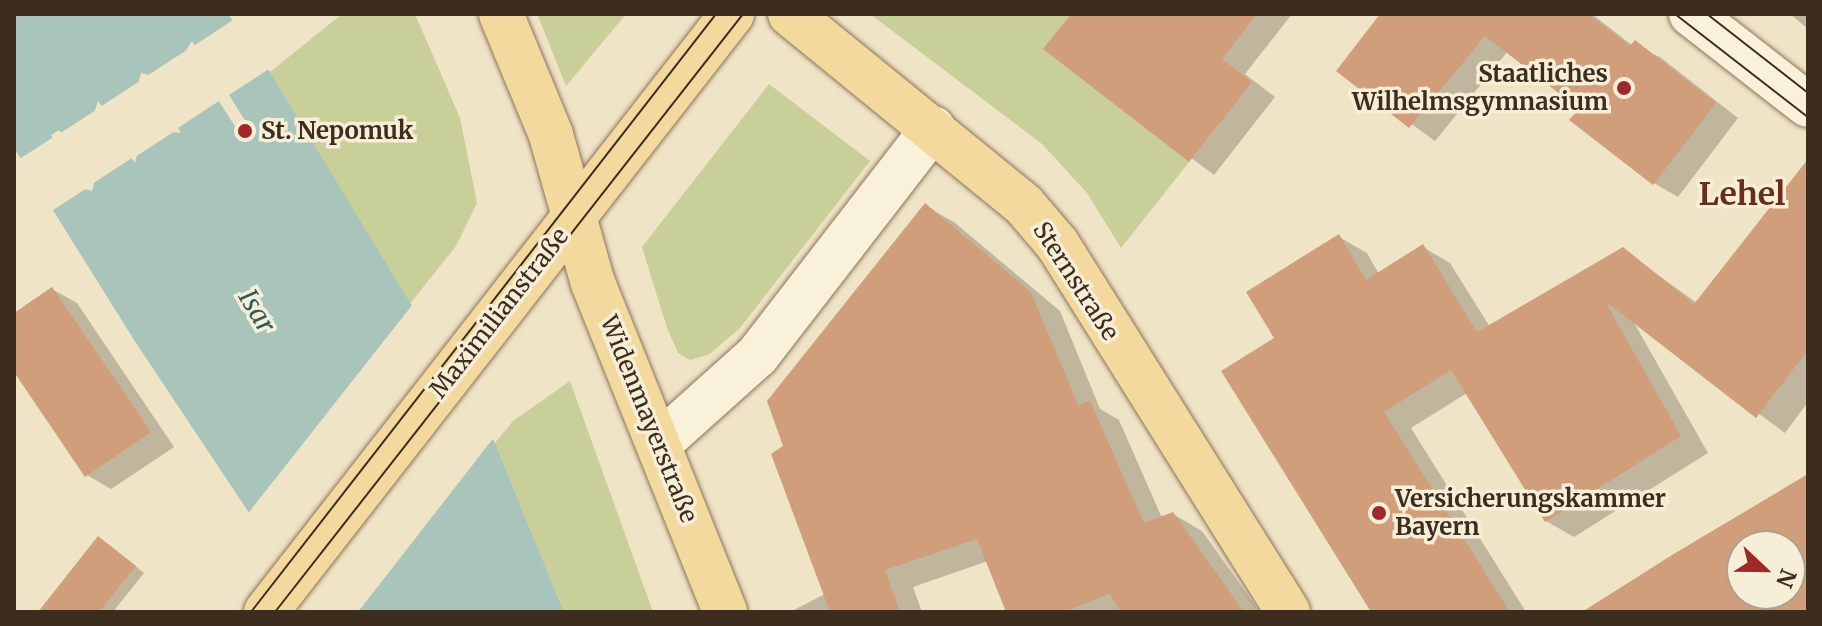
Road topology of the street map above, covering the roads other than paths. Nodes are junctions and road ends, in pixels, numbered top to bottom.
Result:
1 (501, 14) edge
2 (732, 14) edge
3 (790, 14) edge
4 (1691, 14) edge
5 (1808, 105) edge
6 (933, 128) junction
7 (574, 221) junction
8 (661, 442) junction
9 (266, 612) edge
10 (725, 612) edge
11 (1288, 612) edge

1 - 7 main road, Widenmayerstraße
2 - 7 main road, Maximilianstraße
3 - 6 main road, Sternstraße
4 - 5 street
6 - 8 street
6 - 11 main road, Sternstraße
7 - 8 main road, Widenmayerstraße
7 - 9 main road, Maximilianstraße
8 - 10 main road, Widenmayerstraße

